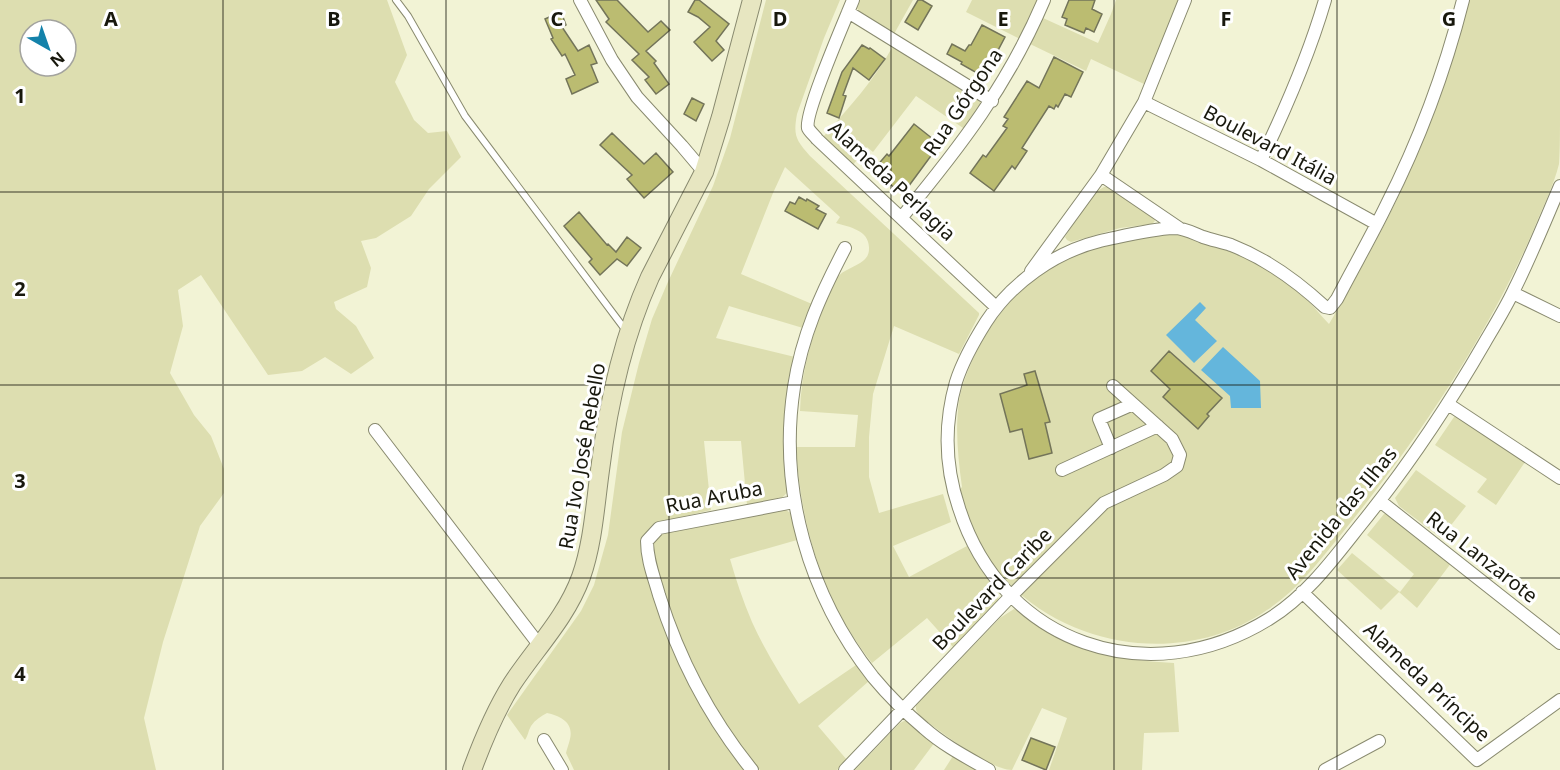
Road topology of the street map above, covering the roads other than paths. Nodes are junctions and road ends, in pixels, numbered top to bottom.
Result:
1 (396, 0) edge
2 (579, 0) edge
3 (752, 0) edge
4 (1044, 0) edge
5 (1185, 0) edge
6 (1325, 0) edge
7 (1463, 0) edge
8 (850, 6) edge
9 (992, 101) junction
10 (1144, 102) junction
11 (1261, 160) junction
12 (704, 172) junction
13 (1101, 175) junction
14 (1560, 186) edge
15 (902, 217) junction
16 (1377, 224) junction
17 (1179, 228) junction
18 (845, 248) dead end
19 (1023, 281) junction
20 (1513, 293) junction
21 (996, 307) junction
22 (1560, 316) edge
23 (629, 335) junction
24 (1113, 386) dead end
25 (1133, 404) junction
26 (1448, 404) junction
27 (1158, 426) junction
28 (375, 430) dead end
29 (1111, 448) junction
30 (1062, 470) dead end
31 (1560, 478) edge
32 (1380, 501) junction
33 (794, 502) junction
34 (1302, 592) junction
35 (1011, 597) junction
36 (1560, 643) edge
37 (540, 646) junction
38 (1560, 700) edge
39 (904, 708) junction
40 (544, 740) dead end
41 (1379, 741) dead end
42 (471, 770) edge
43 (562, 770) edge
44 (752, 770) edge
45 (845, 770) edge
46 (989, 770) edge
47 (1325, 770) edge

1 - 23 lane
2 - 12 street
3 - 12 street, Rua Ivo José Rebello
4 - 9 street, Rua Górgona
5 - 10 street
6 - 11 street
7 - 16 street, Avenida das Ilhas
8 - 9 street
8 - 15 street, Alameda Perlagia
9 - 15 street, Rua Górgona
10 - 11 street, Boulevard Itália
10 - 13 street
11 - 16 street, Boulevard Itália
12 - 23 street, Rua Ivo José Rebello
13 - 17 street
13 - 19 street
14 - 20 street, Avenida das Ilhas
15 - 21 street, Alameda Perlagia
16 - 17 street, Avenida das Ilhas
17 - 19 street, Avenida das Ilhas
18 - 33 street
19 - 21 street, Avenida das Ilhas
20 - 22 street
20 - 26 street, Avenida das Ilhas
21 - 35 street, Avenida das Ilhas
23 - 37 street, Rua Ivo José Rebello
24 - 25 street
25 - 27 street
25 - 29 street
26 - 31 street
26 - 32 street, Avenida das Ilhas
27 - 29 street
27 - 35 street, Boulevard Caribe
28 - 37 street
29 - 30 street
32 - 34 street, Avenida das Ilhas
32 - 36 street, Rua Lanzarote
33 - 39 street
33 - 44 street, Rua Aruba
34 - 35 street, Avenida das Ilhas
34 - 38 street, Alameda Príncipe
35 - 39 street, Boulevard Caribe
37 - 42 street, Rua Ivo José Rebello
39 - 45 street, Boulevard Caribe
39 - 46 street
40 - 43 street
41 - 47 street

